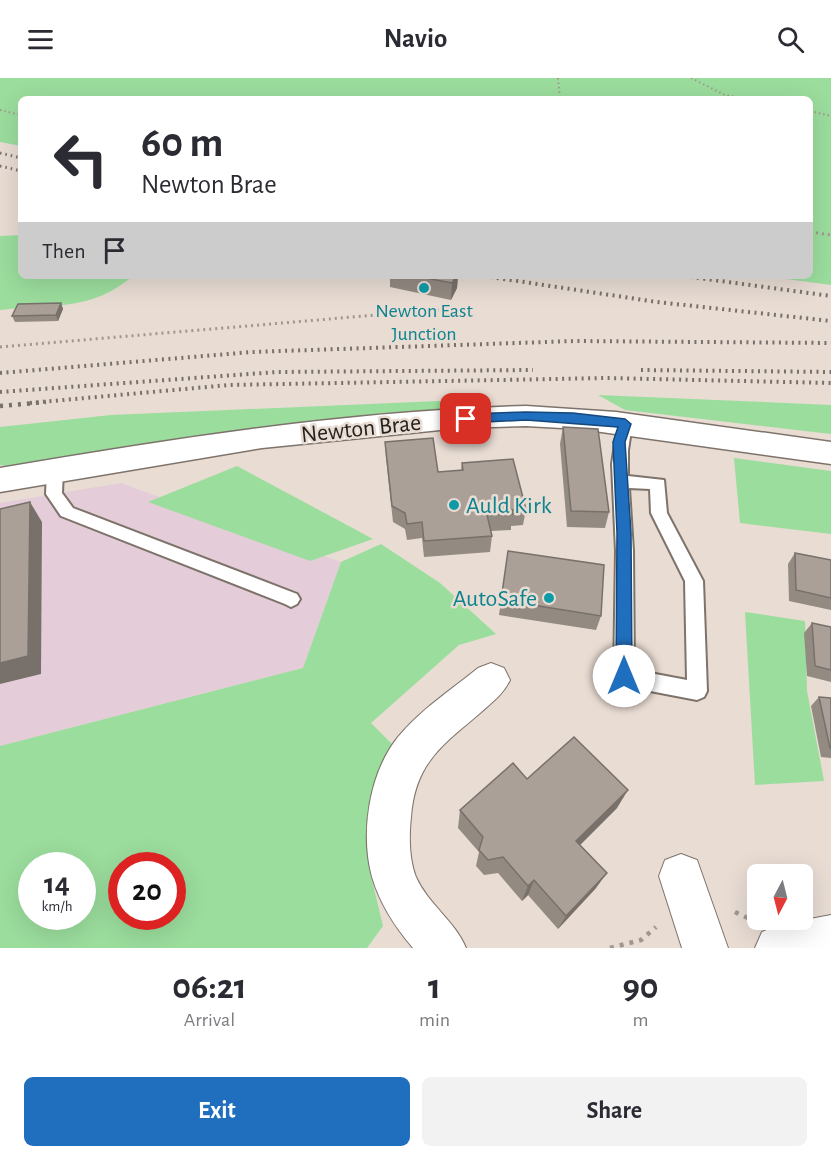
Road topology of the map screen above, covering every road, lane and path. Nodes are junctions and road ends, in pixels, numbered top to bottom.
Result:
1 (558, 78) edge
2 (691, 78) edge
3 (560, 96) edge
4 (730, 96) edge
5 (0, 110) edge
6 (813, 112) edge
7 (18, 114) edge
8 (831, 116) edge
9 (813, 232) edge
10 (831, 235) edge
11 (447, 309) dead end
12 (0, 347) edge
13 (625, 424) junction
14 (831, 453) edge
15 (55, 470) junction
16 (0, 480) edge
17 (621, 481) junction
18 (291, 599) dead end
19 (491, 680) dead end
20 (681, 876) dead end
21 (831, 938) edge
22 (443, 948) edge
23 (705, 948) edge
24 (778, 948) edge

1 - 3 path
2 - 4 path
5 - 7 path
6 - 8 path
9 - 10 path
11 - 12 path
13 - 14 street, Newton Brae
13 - 15 street, Newton Brae
13 - 17 lane
15 - 16 street, Newton Brae
15 - 18 lane
17 - 17 lane
19 - 22 street
20 - 23 street
21 - 24 street

